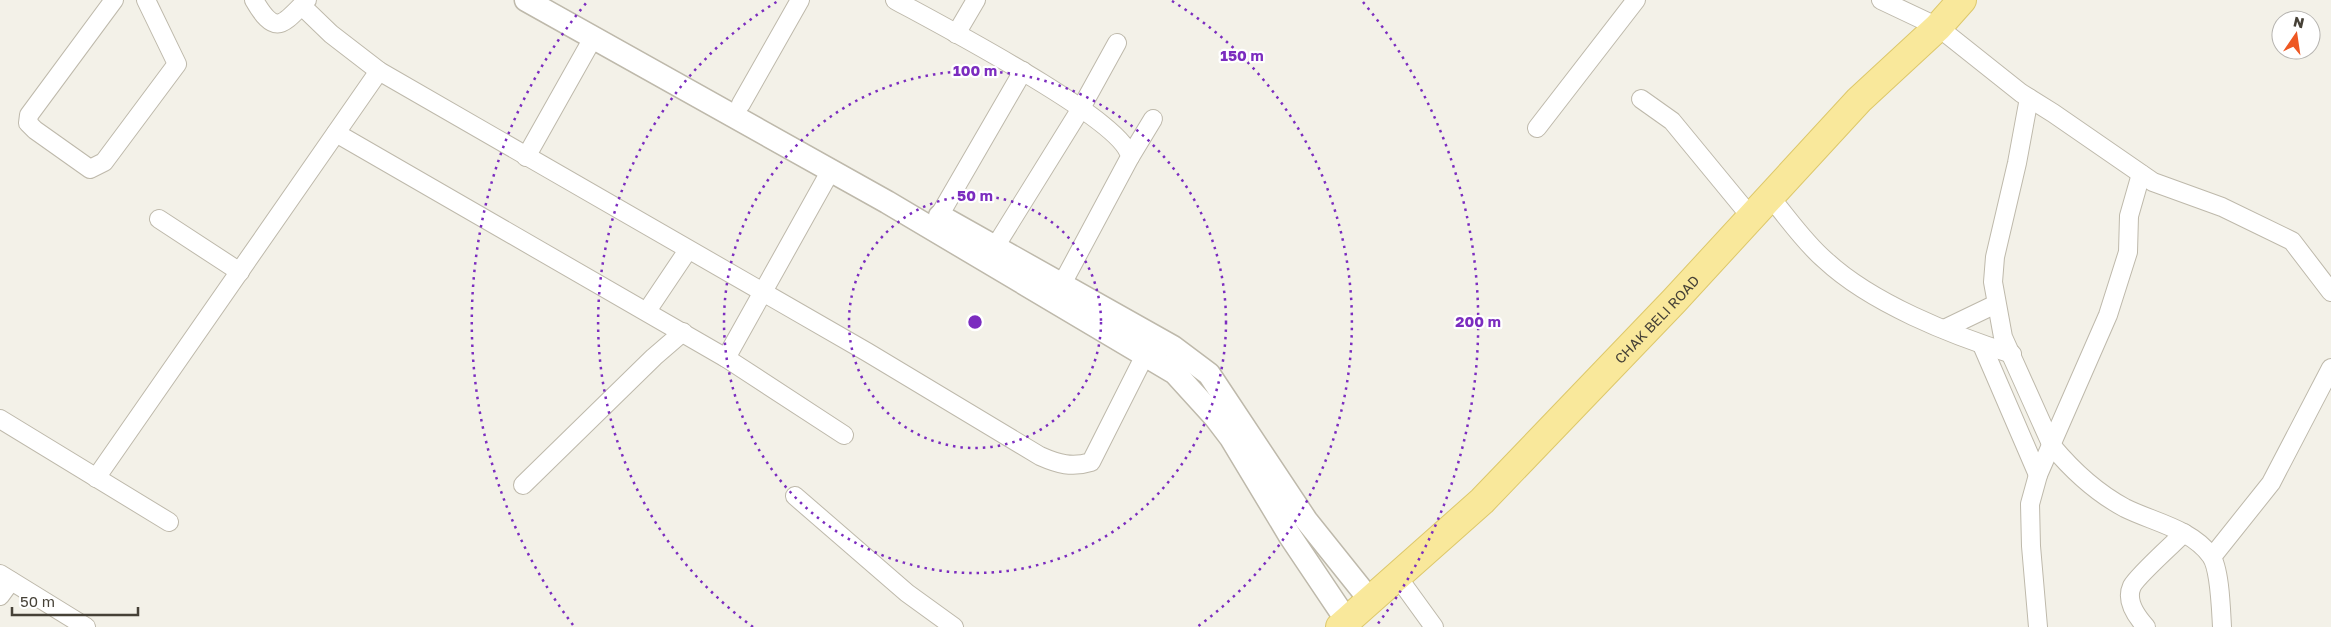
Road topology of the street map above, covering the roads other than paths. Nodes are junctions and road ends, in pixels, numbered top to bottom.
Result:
1 (114, 0) edge
2 (146, 0) edge
3 (254, 0) edge
4 (526, 0) edge
5 (555, 0) edge
6 (800, 0) edge
7 (896, 0) edge
8 (976, 0) edge
9 (1636, 0) edge
10 (1881, 0) edge
11 (1962, 0) edge
12 (305, 3) edge
13 (1938, 27) junction
14 (956, 34) junction
15 (593, 38) junction
16 (1117, 44) dead end
17 (1023, 70) junction
18 (379, 71) junction
19 (2029, 98) junction
20 (1641, 99) dead end
21 (741, 104) junction
22 (1080, 110) junction
23 (1153, 119) dead end
24 (1537, 128) dead end
25 (336, 133) junction
26 (782, 134) junction
27 (526, 157) junction
28 (1130, 157) junction
29 (831, 170) junction
30 (2141, 174) junction
31 (1770, 197) junction
32 (940, 216) junction
33 (1752, 217) junction
34 (159, 219) dead end
35 (995, 247) junction
36 (688, 250) junction
37 (240, 272) junction
38 (1062, 284) junction
39 (763, 292) junction
40 (2331, 292) edge
41 (1996, 304) junction
42 (647, 311) junction
43 (1944, 329) junction
44 (683, 332) junction
45 (1982, 345) junction
46 (2012, 354) junction
47 (1145, 355) junction
48 (726, 358) junction
49 (2331, 368) edge
50 (2032, 398) junction
51 (2010, 409) junction
52 (0, 419) edge
53 (2042, 421) junction
54 (2020, 433) junction
55 (844, 435) dead end
56 (2052, 446) junction
57 (2038, 475) junction
58 (96, 478) junction
59 (523, 485) dead end
60 (795, 496) dead end
61 (168, 522) dead end
62 (2184, 533) junction
63 (2212, 557) junction
64 (1397, 576) junction
65 (6, 577) edge
66 (0, 596) edge
67 (1370, 600) junction
68 (1344, 624) edge
69 (86, 627) edge
70 (954, 627) edge
71 (1434, 627) edge
72 (2038, 627) edge
73 (2146, 627) edge
74 (2222, 627) edge

1 - 2 street
3 - 12 street
4 - 15 street
5 - 21 street
6 - 21 street
7 - 14 street
8 - 14 street
9 - 24 street
10 - 13 street
11 - 13 main road, CHAK BELI ROAD
12 - 18 street
13 - 19 street
13 - 31 main road, CHAK BELI ROAD
14 - 17 street
15 - 26 street
15 - 27 street
16 - 22 street
17 - 22 street
17 - 32 street
18 - 25 street
18 - 27 street
19 - 30 street
19 - 41 street
20 - 33 street
21 - 26 street
22 - 28 street
22 - 35 street
23 - 28 street
25 - 37 street
25 - 42 street
26 - 29 street
26 - 32 street
27 - 36 street
28 - 38 street
29 - 39 street
29 - 47 street
30 - 40 street
30 - 56 street
31 - 33 main road, CHAK BELI ROAD
31 - 43 street
32 - 35 street
33 - 64 main road, CHAK BELI ROAD
34 - 37 street
35 - 38 street
36 - 39 street
36 - 42 street
37 - 58 street
38 - 67 street
39 - 47 street
39 - 48 street
41 - 43 street
41 - 46 street
42 - 44 street
43 - 45 street
44 - 48 street
44 - 59 street
45 - 46 street
45 - 51 street
46 - 50 street
47 - 68 street
48 - 55 street
49 - 63 street
50 - 51 street
50 - 53 street
51 - 54 street
52 - 58 street
53 - 54 street
53 - 56 street
54 - 57 street
56 - 57 street
56 - 62 street
57 - 72 street
58 - 61 street
60 - 70 street
62 - 63 street
62 - 73 street
63 - 74 street
64 - 67 main road, CHAK BELI ROAD
64 - 71 street
65 - 66 street
65 - 69 street
67 - 68 main road, CHAK BELI ROAD

